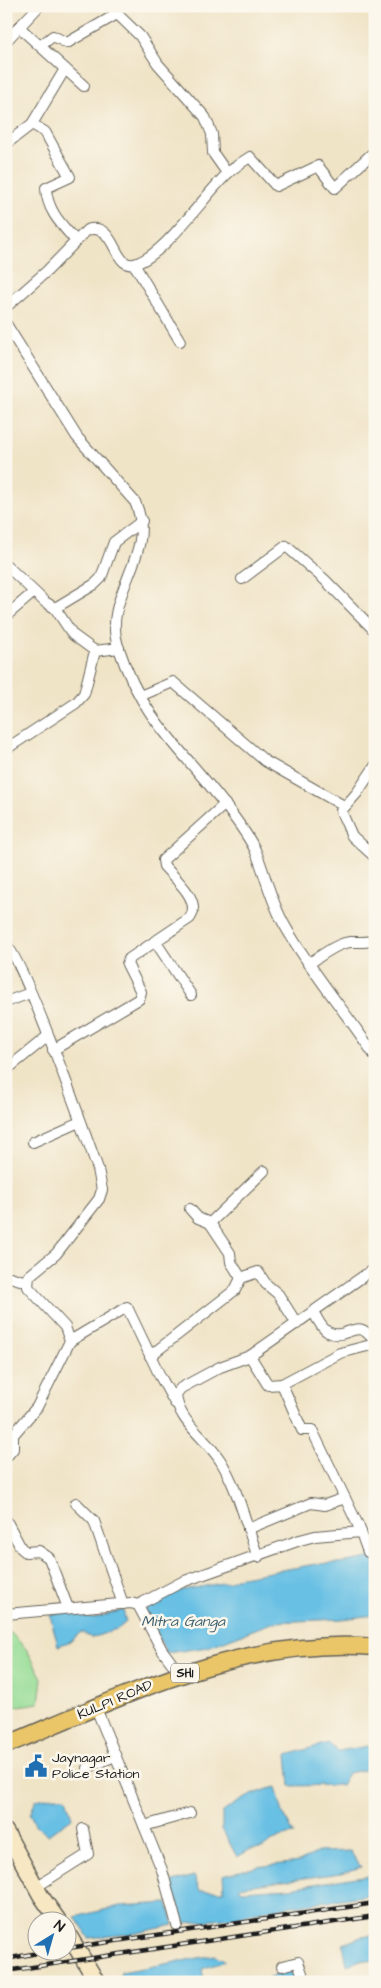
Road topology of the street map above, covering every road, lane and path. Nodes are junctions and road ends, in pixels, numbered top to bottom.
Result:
1 (39, 6) edge
2 (113, 10) edge
3 (19, 27) junction
4 (6, 41) edge
5 (40, 46) junction
6 (65, 69) junction
7 (84, 86) dead end
8 (32, 124) junction
9 (6, 144) edge
10 (375, 151) edge
11 (228, 173) junction
12 (76, 241) junction
13 (134, 264) junction
14 (6, 307) edge
15 (6, 324) edge
16 (180, 341) dead end
17 (142, 521) junction
18 (6, 564) edge
19 (242, 580) dead end
20 (34, 592) junction
21 (55, 608) junction
22 (6, 616) edge
23 (375, 631) edge
24 (119, 648) junction
25 (95, 651) junction
26 (140, 696) junction
27 (6, 749) edge
28 (375, 766) edge
29 (225, 804) junction
30 (344, 806) junction
31 (375, 857) edge
32 (375, 940) edge
33 (155, 942) junction
34 (7, 943) edge
35 (308, 964) junction
36 (30, 993) junction
37 (191, 995) dead end
38 (6, 1002) edge
39 (48, 1036) junction
40 (53, 1050) junction
41 (375, 1056) edge
42 (6, 1070) edge
43 (80, 1120) junction
44 (33, 1142) dead end
45 (264, 1171) dead end
46 (190, 1209) dead end
47 (210, 1223) junction
48 (375, 1268) edge
49 (241, 1278) junction
50 (6, 1279) edge
51 (27, 1282) junction
52 (314, 1313) junction
53 (297, 1324) junction
54 (70, 1341) junction
55 (375, 1343) edge
56 (150, 1356) junction
57 (250, 1356) junction
58 (282, 1384) junction
59 (179, 1410) junction
60 (6, 1456) edge
61 (345, 1498) junction
62 (76, 1503) dead end
63 (6, 1520) edge
64 (248, 1529) junction
65 (361, 1532) junction
66 (375, 1553) edge
67 (258, 1556) junction
68 (122, 1604) junction
69 (138, 1605) junction
70 (68, 1608) junction
71 (6, 1614) edge
72 (375, 1647) edge
73 (180, 1674) junction
74 (96, 1708) junction
75 (6, 1745) edge
76 (115, 1756) junction
77 (87, 1768) dead end
78 (190, 1813) dead end
79 (144, 1826) junction
80 (83, 1829) dead end
81 (6, 1832) edge
82 (36, 1888) junction
83 (51, 1910) edge
84 (176, 1925) dead end
85 (78, 1951) edge
86 (282, 1966) dead end
87 (97, 1982) edge
88 (305, 1982) edge

1 - 3 street
2 - 5 street
2 - 11 street
3 - 4 street
3 - 5 street
5 - 6 street
6 - 7 street
6 - 8 street
8 - 9 street
8 - 12 street
10 - 11 street
11 - 13 street
12 - 13 street
12 - 14 street
13 - 16 street
15 - 17 street
17 - 21 street
17 - 24 street
18 - 20 street
19 - 23 street
20 - 21 street
20 - 22 street
21 - 25 street
24 - 25 street
24 - 26 street
25 - 27 street
26 - 29 street
26 - 30 street
28 - 30 street
29 - 33 street
29 - 35 street
30 - 31 street
32 - 35 street
33 - 37 street
33 - 40 street
34 - 36 street
35 - 41 street
36 - 38 street
36 - 39 street
39 - 40 street
39 - 42 street
40 - 43 street
43 - 44 street
43 - 51 street
45 - 47 street
46 - 47 street
47 - 49 street
48 - 52 street
49 - 53 street
49 - 56 street
50 - 51 street
51 - 54 street
52 - 53 street
52 - 55 street
53 - 57 street
54 - 56 street
54 - 60 street
55 - 58 street
56 - 59 street
57 - 58 street
57 - 59 street
58 - 61 street
59 - 64 street
61 - 64 street
61 - 65 street
62 - 68 street
63 - 70 street
64 - 67 street
65 - 66 street
65 - 67 street
67 - 69 street
68 - 69 street
68 - 70 street
69 - 73 street
70 - 71 street
72 - 73 main road, KULPI ROAD / SH1
73 - 74 main road, KULPI ROAD / SH1
74 - 75 main road, KULPI ROAD / SH1
74 - 76 street
76 - 77 street
76 - 79 street
78 - 79 street
79 - 84 street
80 - 82 street
81 - 82 main road
82 - 83 main road
85 - 87 main road
86 - 88 street

